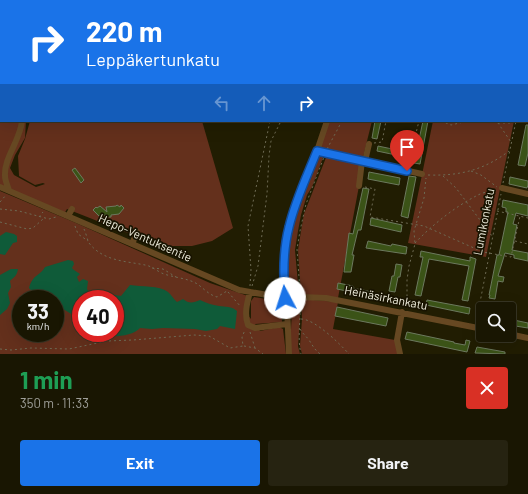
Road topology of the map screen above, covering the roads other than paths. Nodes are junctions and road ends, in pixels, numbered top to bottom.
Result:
1 (22, 122) edge
2 (327, 122) edge
3 (369, 144) road end
4 (317, 151) junction
5 (363, 161) junction
6 (422, 174) dead end
7 (359, 186) road end
8 (0, 187) edge
9 (502, 188) road end
10 (9, 191) junction
11 (528, 194) edge
12 (72, 209) dead end
13 (66, 215) junction
14 (137, 232) dead end
15 (132, 244) junction
16 (250, 292) junction
17 (285, 298) junction
18 (402, 312) junction
19 (287, 324) junction
20 (476, 327) edge
21 (516, 335) edge
22 (528, 338) edge
23 (289, 354) edge
24 (400, 354) edge

1 - 10 street
2 - 4 street
3 - 5 street
4 - 5 street
4 - 17 street
5 - 6 street
5 - 7 street
8 - 10 street, Hepo-Ventuksentie
9 - 11 street
10 - 13 street, Hepo-Ventuksentie
12 - 13 street
13 - 15 street, Hepo-Ventuksentie
14 - 15 street
15 - 16 street, Hepo-Ventuksentie
16 - 17 street, Hepo-Ventuksentie
16 - 19 street
17 - 18 street, Heinäsirkankatu
17 - 19 street
18 - 20 street, Heinäsirkankatu
18 - 24 street
19 - 23 street
21 - 22 street

